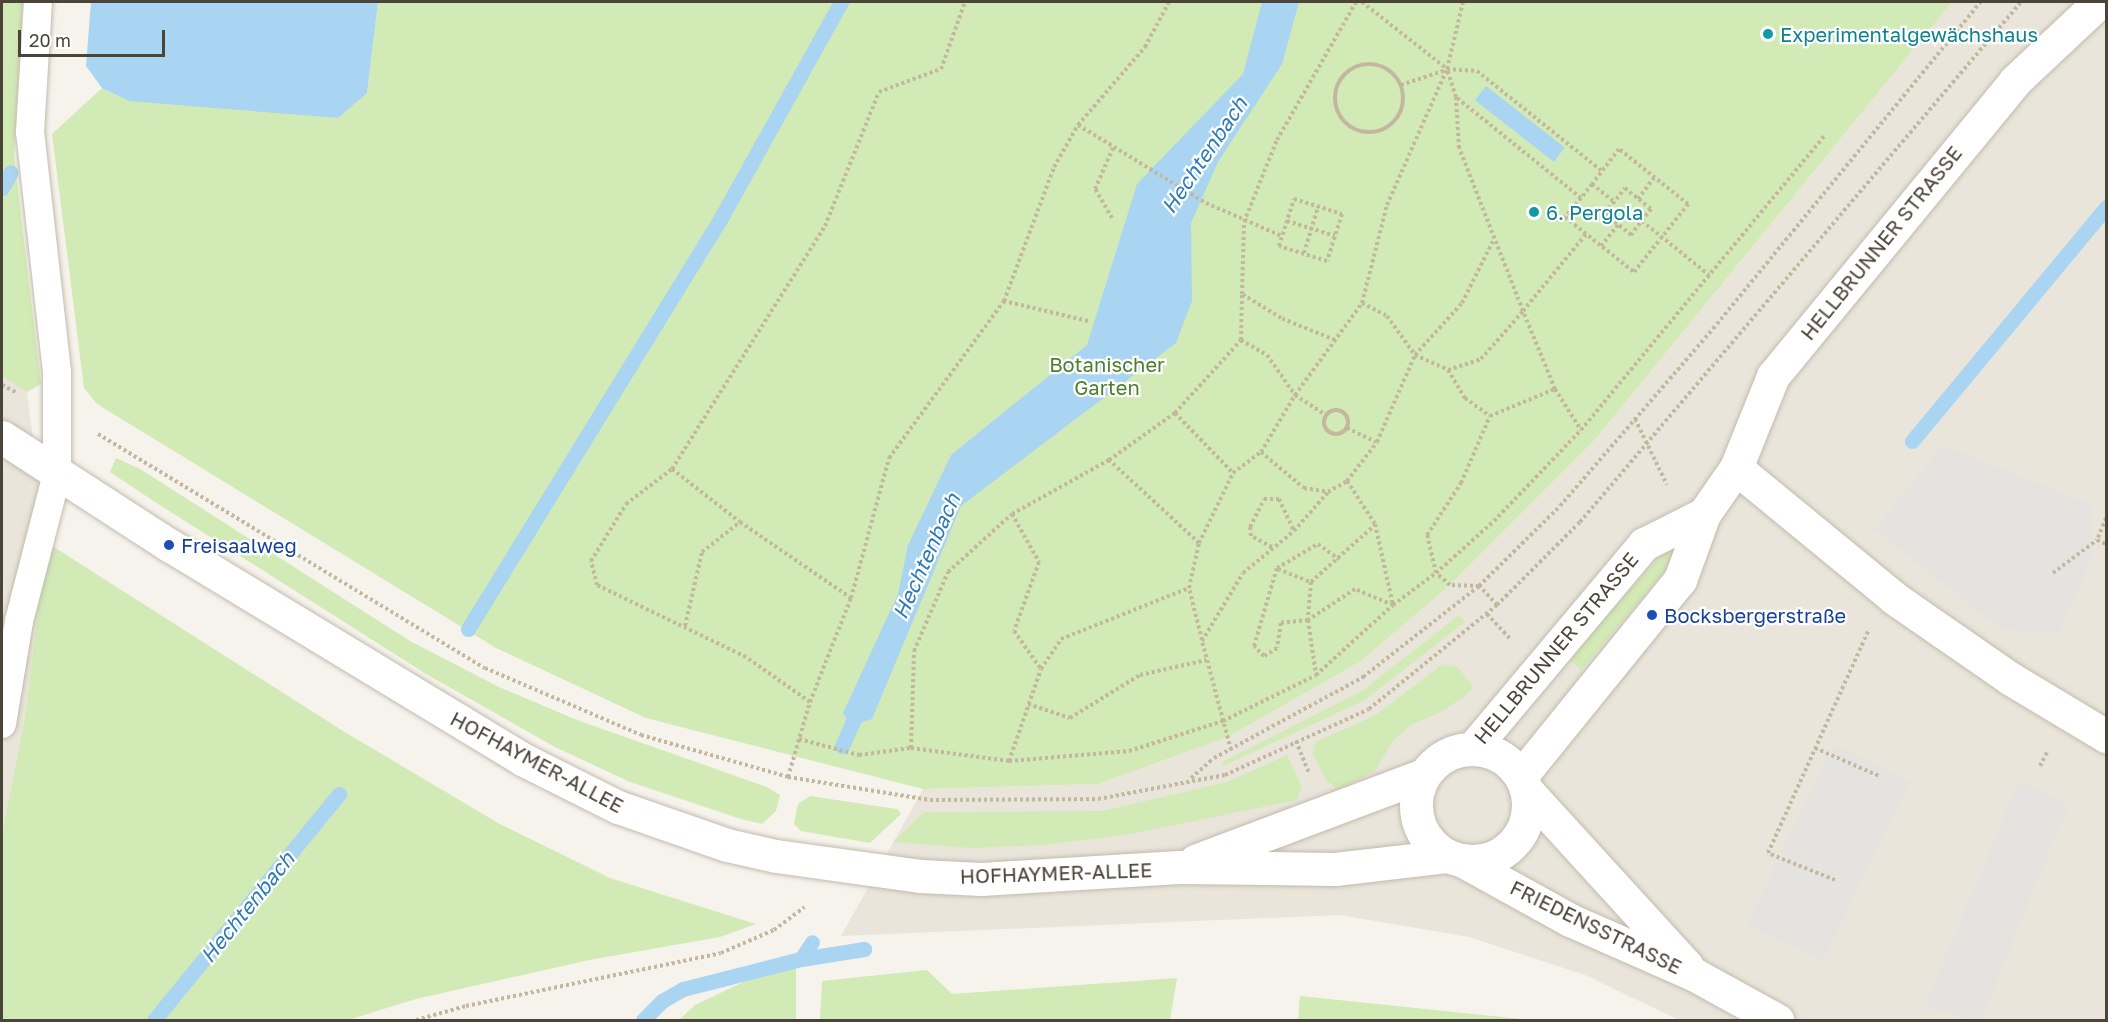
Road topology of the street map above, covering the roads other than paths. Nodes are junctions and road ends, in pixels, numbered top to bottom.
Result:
1 (38, 2) edge
2 (2099, 2) edge
3 (2, 437) edge
4 (1736, 468) junction
5 (57, 474) junction
6 (1704, 514) junction
7 (2, 724) edge
8 (2106, 736) edge
9 (1472, 749) junction
10 (1424, 775) junction
11 (1524, 784) junction
12 (1456, 859) junction
13 (1179, 867) junction
14 (1695, 975) junction
15 (1777, 1020) edge

1 - 5 lane
2 - 4 street, HELLBRUNNER STRASSE
3 - 5 street, HOFHAYMER-ALLEE
4 - 6 street, HELLBRUNNER STRASSE
4 - 8 street
5 - 7 lane
5 - 13 street, HOFHAYMER-ALLEE
6 - 9 street, HELLBRUNNER STRASSE
6 - 11 street, HELLBRUNNER STRASSE
9 - 10 street
9 - 11 street
10 - 12 street
10 - 13 street, HOFHAYMER-ALLEE
11 - 12 street
11 - 14 street, FRIEDENSSTRASSE
12 - 13 street, HOFHAYMER-ALLEE
12 - 14 street, FRIEDENSSTRASSE
14 - 15 street, FRIEDENSSTRASSE

